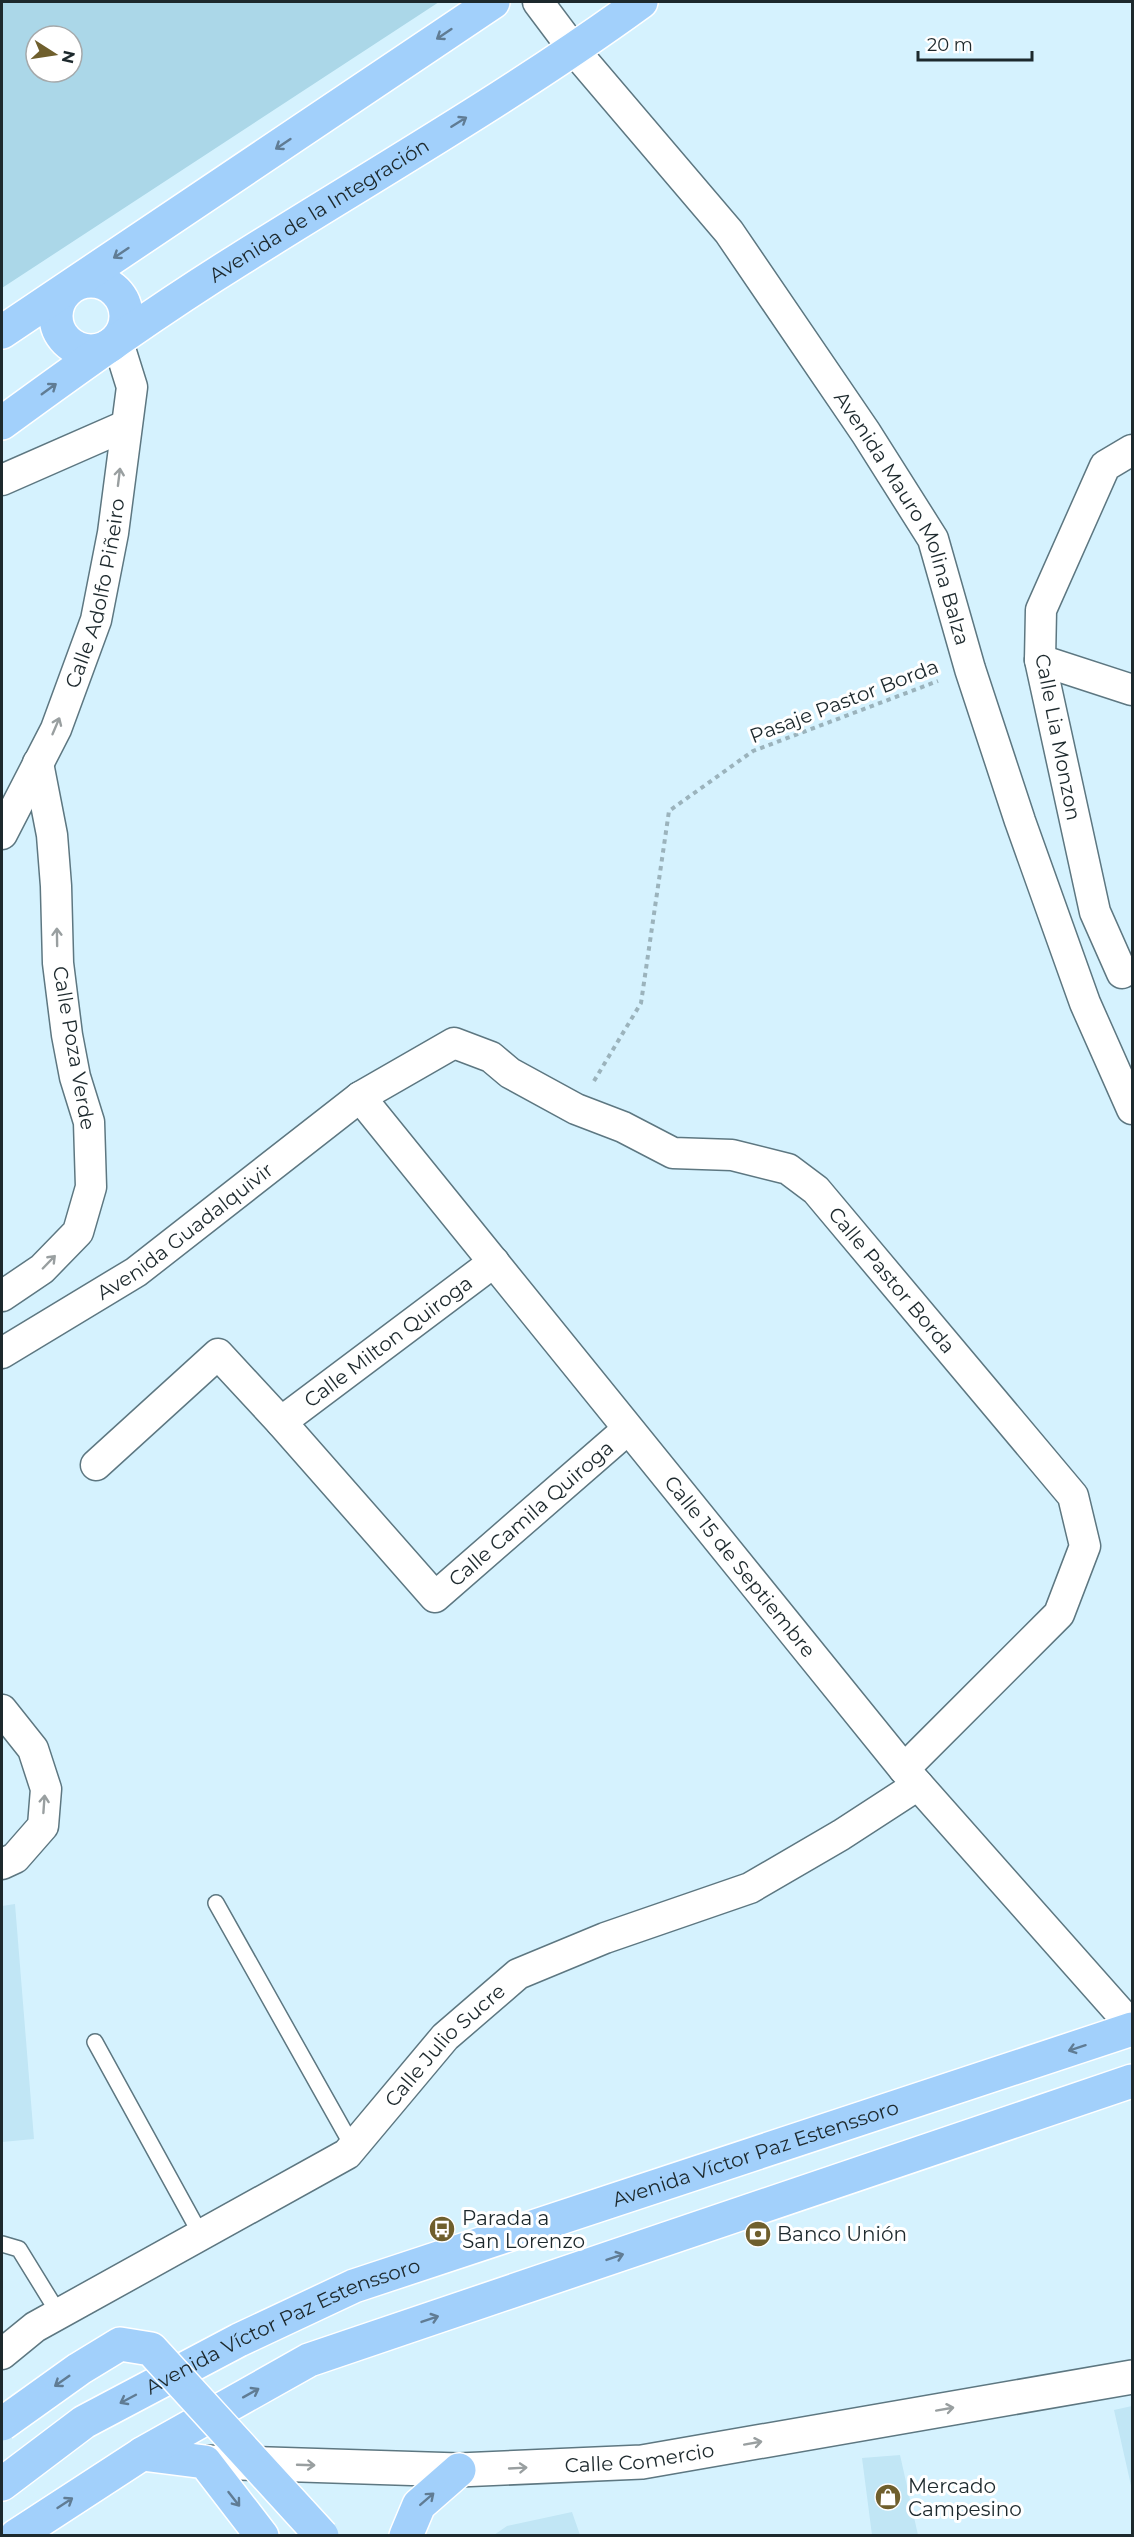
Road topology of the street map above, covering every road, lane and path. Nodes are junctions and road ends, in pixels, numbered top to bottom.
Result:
1 (493, 2) edge
2 (538, 2) edge
3 (641, 2) edge
4 (574, 50) junction
5 (68, 289) junction
6 (2, 332) edge
7 (117, 339) junction
8 (2, 423) edge
9 (125, 426) junction
10 (1132, 450) edge
11 (2, 480) edge
12 (1040, 660) junction
13 (970, 669) junction
14 (1132, 690) edge
15 (38, 763) junction
16 (2, 834) edge
17 (1127, 971) edge
18 (1085, 1003) junction
19 (360, 1097) junction
20 (576, 1109) junction
21 (1132, 1109) edge
22 (494, 1262) junction
23 (2, 1296) edge
24 (2, 1353) edge
25 (281, 1422) junction
26 (628, 1429) junction
27 (96, 1465) dead end
28 (2, 1710) edge
29 (911, 1777) junction
30 (2, 1864) edge
31 (216, 1903) dead end
32 (1132, 2028) edge
33 (95, 2042) dead end
34 (1132, 2081) edge
35 (353, 2146) junction
36 (201, 2235) junction
37 (2, 2244) edge
38 (59, 2314) junction
39 (2, 2354) edge
40 (1132, 2377) edge
41 (2, 2424) edge
42 (142, 2454) junction
43 (205, 2462) junction
44 (459, 2470) junction
45 (2, 2484) edge
46 (16, 2535) edge
47 (262, 2535) edge
48 (322, 2535) edge
49 (406, 2535) edge

1 -> 5 main road
2 - 4 street, Avenida Mauro Molina Balza
3 - 4 main road, Avenida de la Integración
7 -> 4 main road, Avenida de la Integración
4 - 13 street, Avenida Mauro Molina Balza
5 - 6 main road
5 - 7 main road
5 - 7 main road
8 -> 7 main road, Avenida de la Integración
7 - 9 street, Calle Adolfo Piñeiro
9 - 11 street
15 -> 9 street, Calle Adolfo Piñeiro
10 - 12 street, Calle Lia Monzon
12 - 14 street
12 - 17 street, Calle Lia Monzon
13 - 18 street, Avenida Mauro Molina Balza
13 - 20 path, Pasaje Pastor Borda
15 - 16 street, Calle Adolfo Piñeiro
23 -> 15 street, Calle Poza Verde
17 - 18 street
18 - 21 street, Avenida Mauro Molina Balza
19 - 20 street, Calle Pastor Borda
19 - 22 street, Calle 15 de Septiembre
19 - 24 street, Avenida Guadalquivir
20 - 29 street, Calle Pastor Borda
22 - 25 street, Calle Milton Quiroga
22 - 26 street, Calle 15 de Septiembre
25 - 26 street, Calle Camila Quiroga
25 - 27 street
26 - 29 street, Calle 15 de Septiembre
30 -> 28 street
29 - 32 street, Calle 15 de Septiembre
29 - 35 street, Calle Julio Sucre
31 - 35 lane
32 -> 45 main road, Avenida Víctor Paz Estenssoro
33 - 36 lane
42 -> 34 main road, Avenida Víctor Paz Estenssoro
35 - 36 street, Calle Julio Sucre
36 - 38 street, Calle Julio Sucre
37 - 38 lane
38 - 39 street, Calle Julio Sucre
44 -> 40 street, Calle Comercio
48 -> 41 main road, bridge
42 - 43 main road, Calle Comercio
46 -> 42 main road, Avenida Víctor Paz Estenssoro
43 -> 44 street, Calle Comercio
43 -> 47 main road
49 -> 44 main road

